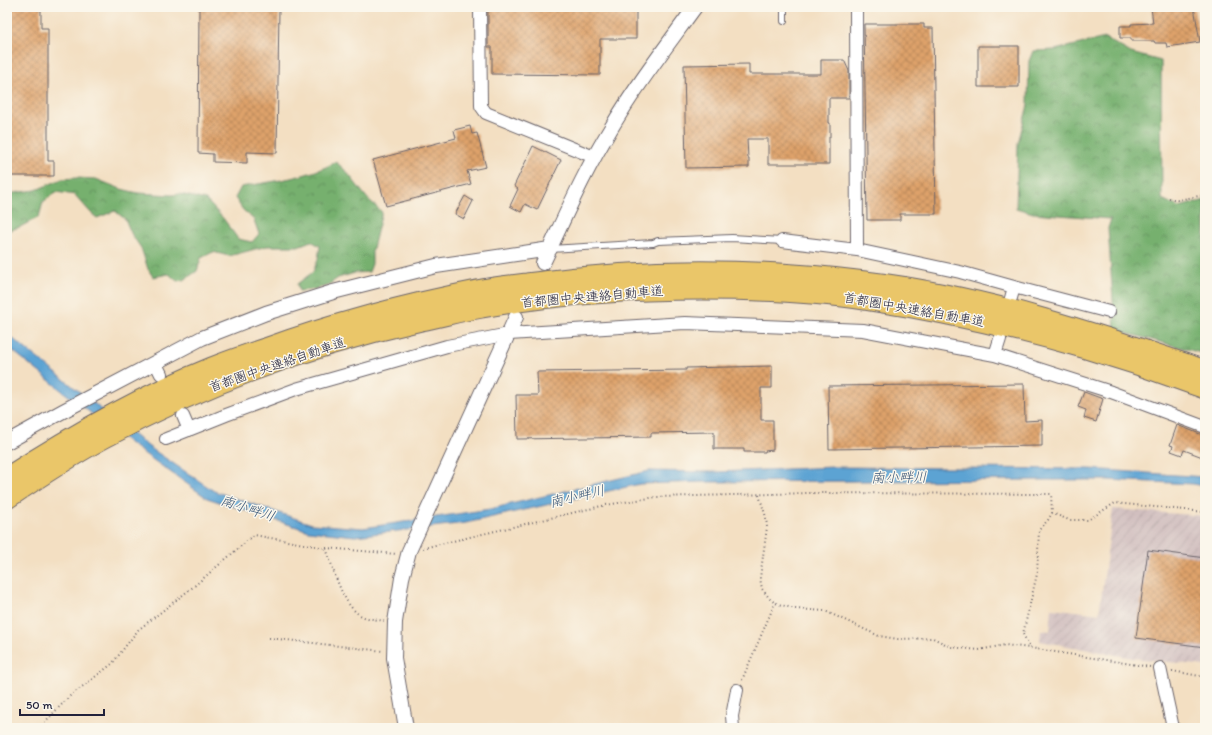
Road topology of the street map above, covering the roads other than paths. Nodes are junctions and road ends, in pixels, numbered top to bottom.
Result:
1 (480, 7) edge
2 (695, 7) edge
3 (784, 7) edge
4 (856, 7) edge
5 (784, 21) dead end
6 (594, 157) junction
7 (782, 241) joint
8 (550, 249) junction
9 (857, 250) junction
10 (543, 263) dead end
11 (1109, 312) dead end
12 (516, 317) dead end
13 (508, 334) junction
14 (1000, 339) dead end
15 (995, 355) junction
16 (1205, 371) edge
17 (1205, 388) edge
18 (183, 416) dead end
19 (125, 418) junction
20 (1205, 427) edge
21 (189, 430) junction
22 (94, 434) junction
23 (166, 439) dead end
24 (7, 442) edge
25 (7, 478) edge
26 (7, 498) edge
27 (1160, 668) road end
28 (737, 690) road end
29 (406, 728) edge
30 (733, 728) edge
31 (1172, 728) edge

1 - 6 street
2 - 6 street
3 - 5 lane
4 - 9 street
6 - 8 street
7 - 8 lane
7 - 9 street
8 - 10 street
8 - 24 street
9 - 11 street
12 - 13 street
13 - 15 street
13 - 21 street
13 - 29 street
14 - 15 street
15 - 20 street
16 - 19 highway, 首都圏中央連絡自動車道
17 - 19 highway, 首都圏中央連絡自動車道
18 - 21 street
19 - 22 highway, 首都圏中央連絡自動車道
21 - 23 street
22 - 25 highway, 首都圏中央連絡自動車道
22 - 26 highway, 首都圏中央連絡自動車道
27 - 31 street
28 - 30 street

